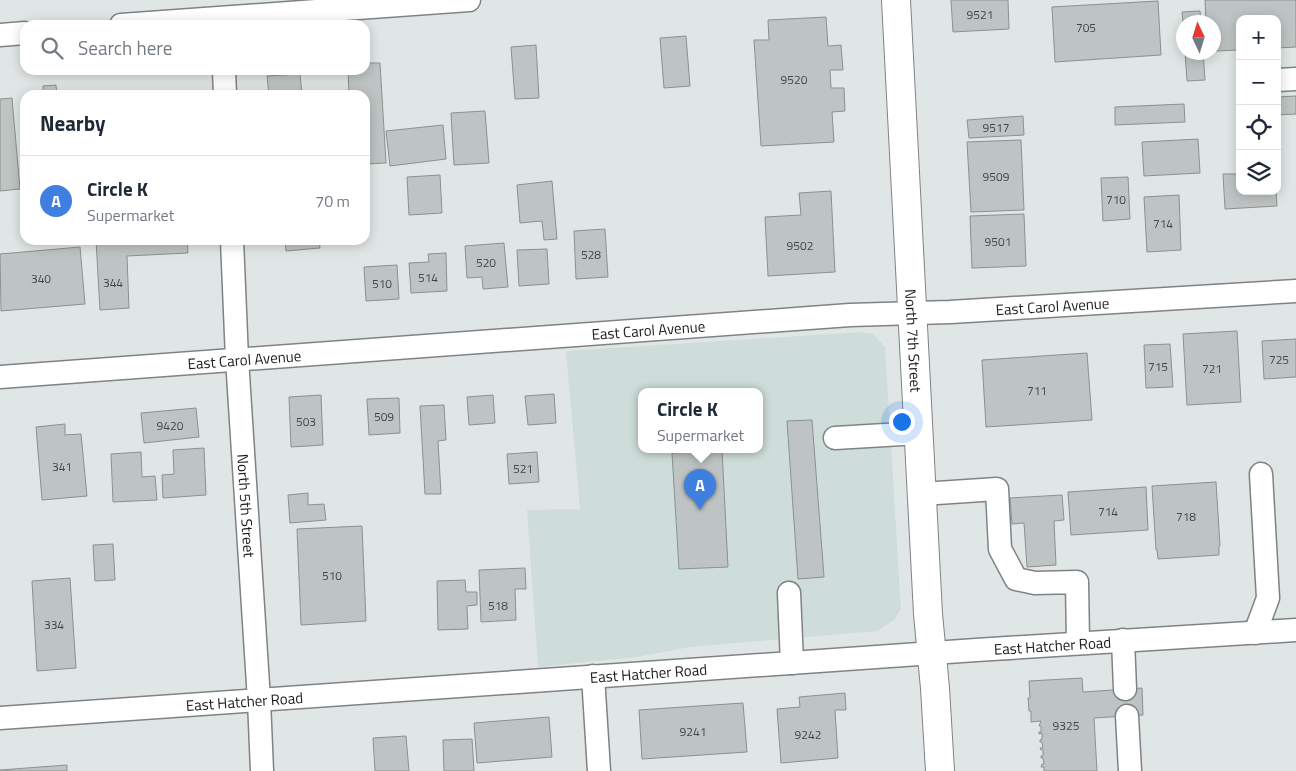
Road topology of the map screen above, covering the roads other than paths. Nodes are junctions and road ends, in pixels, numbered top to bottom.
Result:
1 (469, 0) edge
2 (896, 0) edge
3 (221, 14) edge
4 (166, 20) edge
5 (20, 33) edge
6 (0, 35) edge
7 (224, 75) edge
8 (1281, 80) edge
9 (1296, 80) edge
10 (225, 90) edge
11 (232, 245) edge
12 (1296, 291) edge
13 (912, 313) junction
14 (237, 359) junction
15 (0, 377) edge
16 (919, 433) junction
17 (835, 438) dead end
18 (1261, 474) dead end
19 (922, 494) junction
20 (789, 592) dead end
21 (1296, 630) edge
22 (1255, 633) junction
23 (1123, 640) junction
24 (1078, 643) junction
25 (932, 653) junction
26 (792, 663) junction
27 (593, 676) junction
28 (1125, 689) dead end
29 (259, 700) junction
30 (1127, 716) dead end
31 (0, 718) edge
32 (262, 771) edge
33 (599, 771) edge
34 (940, 771) edge
35 (1130, 771) edge

1 - 3 street
2 - 13 main road, North 7th Street
3 - 4 street
5 - 6 street
7 - 10 street
8 - 9 street
11 - 14 street, North 5th Street
12 - 13 street, East Carol Avenue
13 - 14 street, East Carol Avenue
13 - 16 main road, North 7th Street
14 - 15 street, East Carol Avenue
14 - 29 street, North 5th Street
16 - 17 street
16 - 19 main road, North 7th Street
18 - 22 street
19 - 24 street
19 - 25 main road, North 7th Street
20 - 26 street
21 - 22 street, East Hatcher Road
22 - 23 street, East Hatcher Road
23 - 24 street, East Hatcher Road
23 - 28 street
24 - 25 street, East Hatcher Road
25 - 26 street, East Hatcher Road
25 - 34 main road, North 7th Street
26 - 27 street, East Hatcher Road
27 - 29 street, East Hatcher Road
27 - 33 street
29 - 31 street, East Hatcher Road
29 - 32 street, North 5th Street
30 - 35 street

